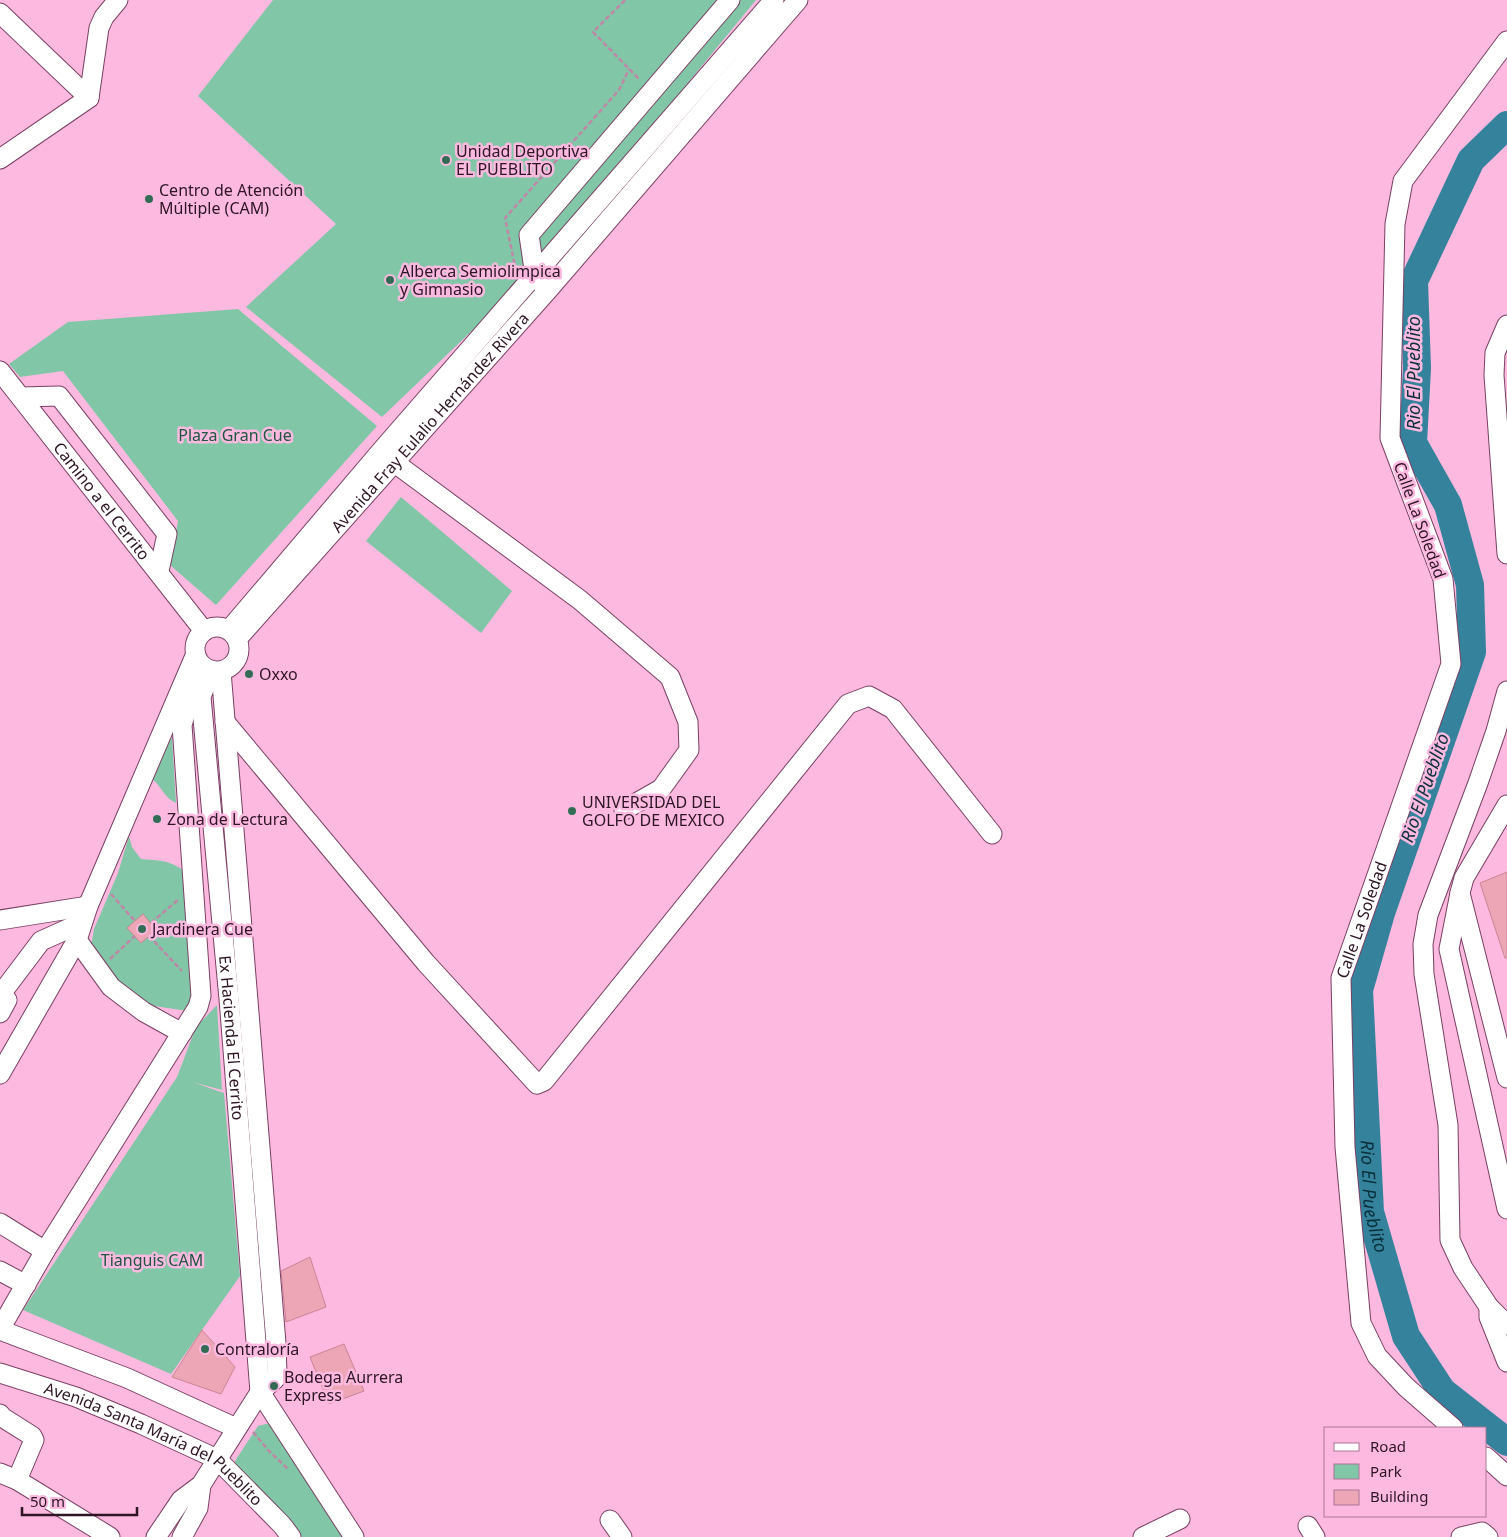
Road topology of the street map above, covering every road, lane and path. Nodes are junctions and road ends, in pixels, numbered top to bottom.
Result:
1 (118, 0) edge
2 (625, 0) edge
3 (730, 0) edge
4 (774, 0) edge
5 (798, 0) edge
6 (0, 13) edge
7 (1507, 41) edge
8 (629, 70) junction
9 (651, 92) junction
10 (89, 98) junction
11 (0, 159) edge
12 (535, 276) junction
13 (548, 290) junction
14 (520, 292) junction
15 (1507, 325) edge
16 (0, 371) edge
17 (20, 397) junction
18 (395, 463) junction
19 (1507, 554) edge
20 (158, 571) junction
21 (204, 631) junction
22 (233, 635) junction
23 (206, 669) junction
24 (1507, 691) edge
25 (225, 722) junction
26 (1507, 805) edge
27 (624, 810) dead end
28 (992, 834) dead end
29 (110, 893) dead end
30 (1460, 893) junction
31 (185, 894) dead end
32 (0, 920) edge
33 (135, 921) dead end
34 (82, 923) junction
35 (150, 923) dead end
36 (135, 936) dead end
37 (149, 936) dead end
38 (109, 960) dead end
39 (187, 977) dead end
40 (0, 994) edge
41 (0, 1013) edge
42 (182, 1033) junction
43 (0, 1074) edge
44 (1507, 1078) edge
45 (1507, 1209) edge
46 (0, 1223) edge
47 (46, 1251) junction
48 (0, 1271) edge
49 (26, 1284) junction
50 (1489, 1307) junction
51 (1507, 1325) edge
52 (0, 1329) edge
53 (1507, 1362) edge
54 (0, 1373) edge
55 (260, 1392) junction
56 (0, 1414) edge
57 (239, 1424) junction
58 (1452, 1427) edge
59 (1487, 1458) edge
60 (217, 1459) junction
61 (289, 1470) dead end
62 (8, 1476) edge
63 (1507, 1476) edge
64 (201, 1485) junction
65 (1180, 1519) dead end
66 (610, 1520) dead end
67 (110, 1537) edge
68 (156, 1537) edge
69 (182, 1537) edge
70 (291, 1537) edge
71 (354, 1537) edge
72 (622, 1537) edge
73 (1143, 1537) edge
74 (1461, 1537) edge
75 (1488, 1537) edge

1 - 10 street
2 - 8 path
3 - 9 street
4 - 12 street, Avenida Fray Eulalio Hernández Rivera
5 - 13 street, Avenida Fray Eulalio Hernández Rivera
6 - 10 street
7 - 58 street, Calle La Soledad
8 - 9 path
8 - 14 path
9 - 12 street
10 - 11 street
12 - 13 street
12 - 14 street, Avenida Fray Eulalio Hernández Rivera
13 - 18 street, Avenida Fray Eulalio Hernández Rivera
14 - 22 street, Avenida Fray Eulalio Hernández Rivera
15 - 19 street
16 - 17 street, Camino a el Cerrito
17 - 20 street, Camino a el Cerrito
17 - 20 street
18 - 22 street, Avenida Fray Eulalio Hernández Rivera
18 - 27 street
20 - 21 street, Camino a el Cerrito
21 - 22 street
21 - 23 street
22 - 23 street
23 - 25 street
23 - 34 street
23 - 42 street
23 - 55 street, Ex Hacienda El Cerrito
24 - 50 street
25 - 28 street
25 - 55 street
26 - 30 street
29 - 33 path
30 - 44 street
30 - 45 street
31 - 35 path
32 - 34 street
34 - 40 street
34 - 42 street
34 - 43 street
36 - 38 path
37 - 39 path
40 - 41 street
42 - 47 street
46 - 47 street
47 - 49 street
48 - 49 street
49 - 52 street
50 - 51 street
50 - 53 street
52 - 57 street
54 - 60 street, Avenida Santa María del Pueblito
55 - 57 street
55 - 71 street
56 - 62 street
57 - 60 street
57 - 61 path
59 - 63 street
60 - 64 street
60 - 70 street, Avenida Santa María del Pueblito
62 - 67 street
64 - 68 street
64 - 69 street
65 - 73 street
66 - 72 street
74 - 75 street

